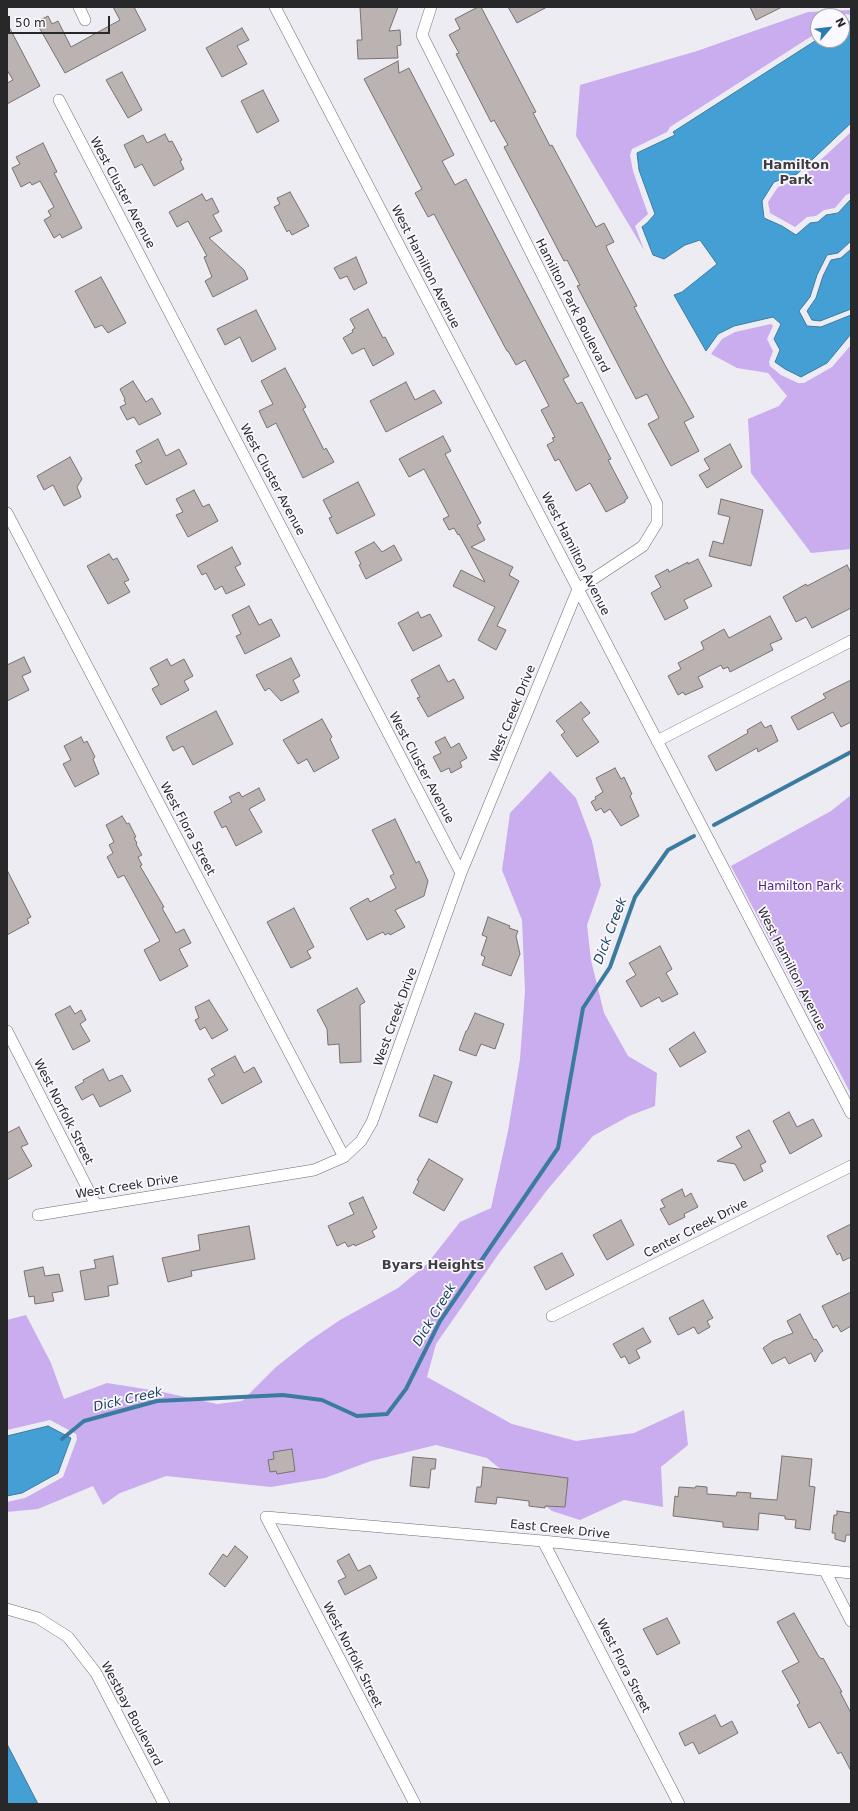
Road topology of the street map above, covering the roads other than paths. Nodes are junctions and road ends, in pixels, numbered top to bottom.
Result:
1 (79, 7) edge
2 (275, 7) edge
3 (431, 7) edge
4 (85, 20) dead end
5 (58, 100) dead end
6 (7, 513) edge
7 (578, 589) junction
8 (851, 641) edge
9 (657, 741) junction
10 (461, 873) junction
11 (7, 1031) edge
12 (851, 1113) edge
13 (344, 1157) junction
14 (851, 1166) edge
15 (96, 1205) junction
16 (38, 1215) dead end
17 (552, 1316) dead end
18 (266, 1517) joint
19 (543, 1541) junction
20 (825, 1571) junction
21 (851, 1573) edge
22 (7, 1609) edge
23 (851, 1621) edge
24 (164, 1804) edge
25 (415, 1804) edge
26 (679, 1804) edge

1 - 4 street
2 - 7 street, West Hamilton Avenue
3 - 7 street, Hamilton Park Boulevard
5 - 10 street, West Cluster Avenue
6 - 13 street, West Flora Street
7 - 9 street, West Hamilton Avenue
7 - 10 street, West Creek Drive
8 - 9 street
9 - 12 street, West Hamilton Avenue
10 - 13 street, West Creek Drive
11 - 15 street, West Norfolk Street
13 - 15 street, West Creek Drive
14 - 17 street, Center Creek Drive
15 - 16 street, West Creek Drive
18 - 19 street, East Creek Drive
18 - 25 street, West Norfolk Street
19 - 20 street, East Creek Drive
19 - 26 street, West Flora Street
20 - 21 street, East Creek Drive
20 - 23 street
22 - 24 street, Westbay Boulevard

